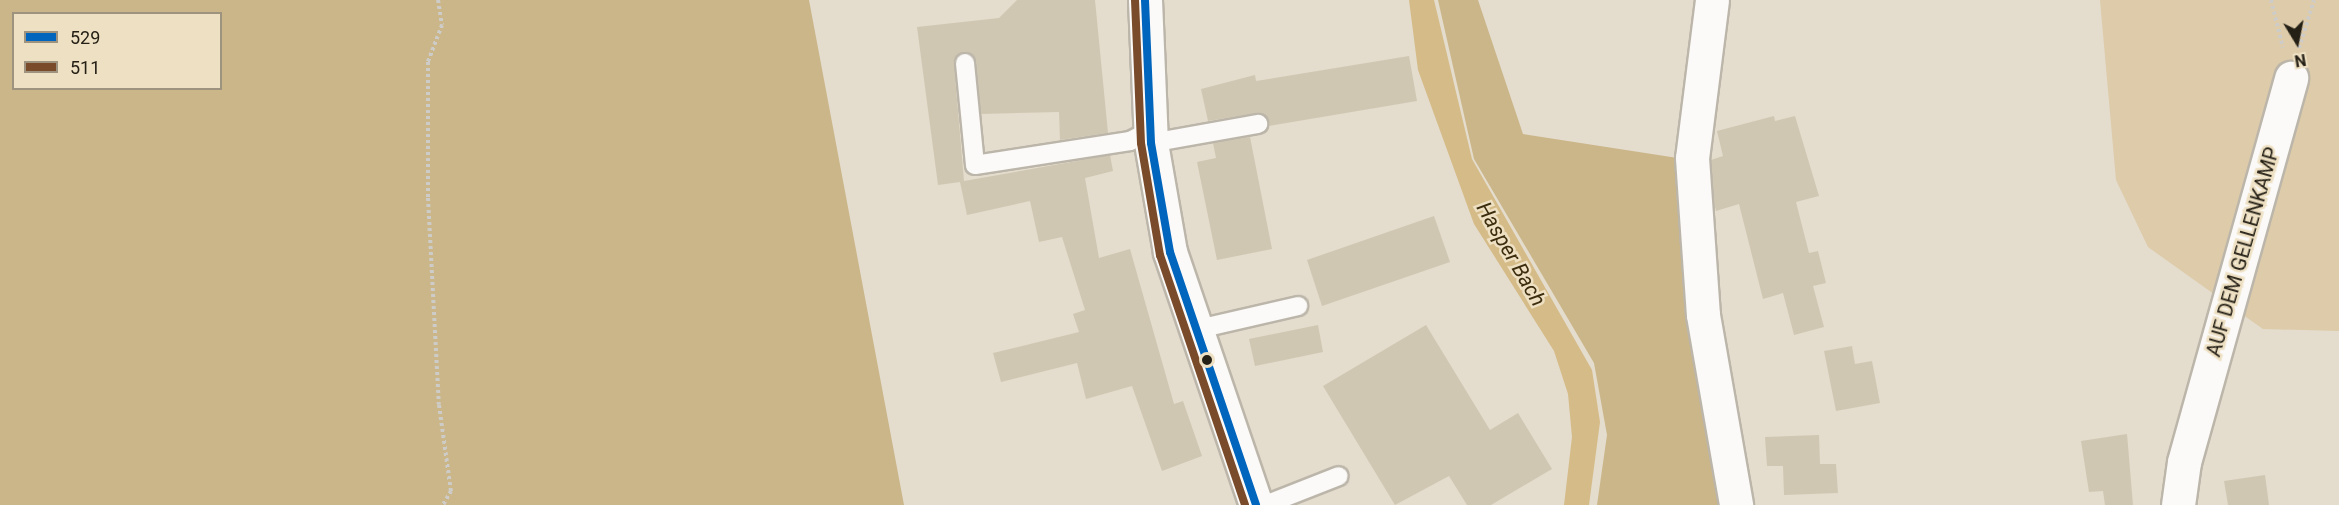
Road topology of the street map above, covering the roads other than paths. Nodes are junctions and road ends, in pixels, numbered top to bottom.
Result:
1 (1145, 0) edge
2 (1712, 0) edge
3 (965, 63) dead end
4 (2291, 78) road end
5 (1258, 124) dead end
6 (1151, 137) junction
7 (1299, 306) dead end
8 (1194, 330) junction
9 (1339, 476) dead end
10 (1256, 505) edge
11 (1265, 505) edge
12 (1736, 505) edge
13 (2178, 505) edge

1 - 6 street
2 - 12 street
3 - 6 lane
4 - 13 street, AUF DEM GELLENKAMP
5 - 6 lane
6 - 8 street
7 - 8 lane
8 - 10 street
9 - 11 lane

